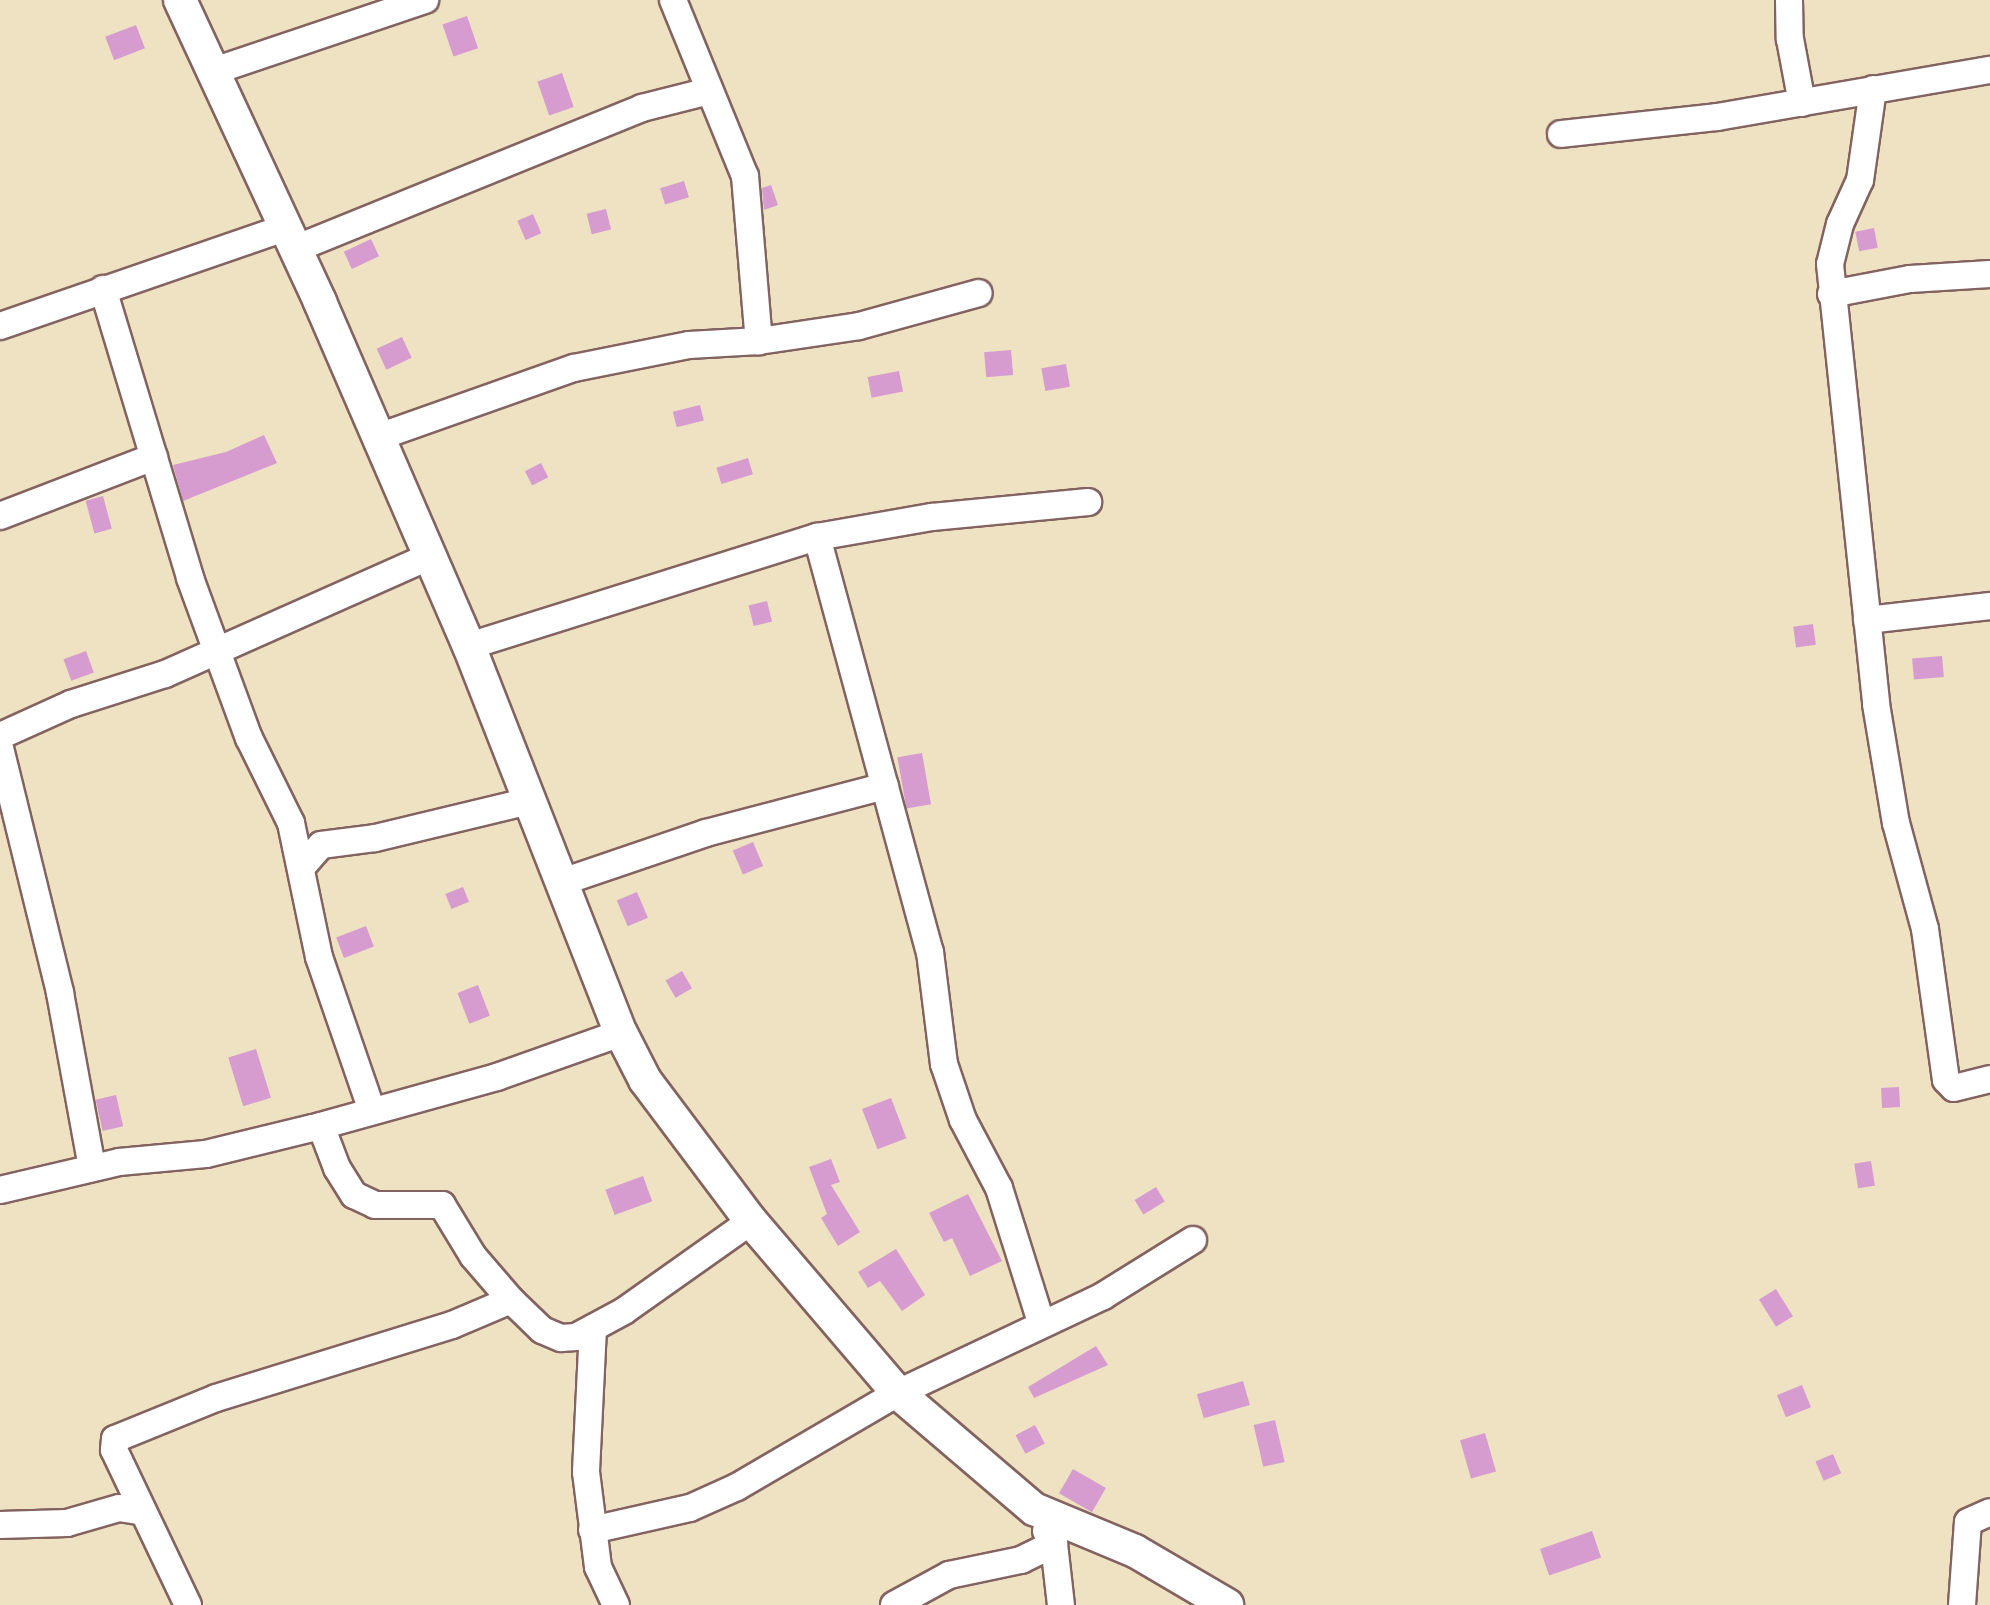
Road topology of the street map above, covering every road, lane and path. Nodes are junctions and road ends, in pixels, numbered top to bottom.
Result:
1 (180, 0) edge
2 (425, 0) edge
3 (673, 0) edge
4 (1789, 0) edge
5 (1990, 70) edge
6 (211, 72) junction
7 (1873, 89) junction
8 (709, 91) junction
9 (1802, 103) junction
10 (1561, 134) dead end
11 (290, 239) junction
12 (1990, 274) edge
13 (103, 289) junction
14 (979, 293) dead end
15 (1831, 294) junction
16 (0, 326) edge
17 (759, 341) junction
18 (376, 438) junction
19 (154, 457) junction
20 (1088, 502) dead end
21 (0, 516) edge
22 (817, 537) junction
23 (430, 556) junction
24 (1990, 606) edge
25 (1867, 620) junction
26 (469, 646) junction
27 (216, 649) junction
28 (0, 736) edge
29 (0, 748) edge
30 (885, 786) junction
31 (529, 801) junction
32 (291, 823) junction
33 (321, 845) junction
34 (301, 868) junction
35 (562, 882) junction
36 (621, 1033) junction
37 (1990, 1079) edge
38 (372, 1111) junction
39 (321, 1126) junction
40 (92, 1167) junction
41 (0, 1190) edge
42 (751, 1221) junction
43 (1193, 1240) dead end
44 (511, 1300) junction
45 (1041, 1322) junction
46 (593, 1328) junction
47 (898, 1393) junction
48 (1034, 1509) junction
49 (143, 1512) junction
50 (1990, 1512) edge
51 (0, 1525) edge
52 (592, 1530) junction
53 (1054, 1544) junction
54 (188, 1605) edge
55 (616, 1605) edge
56 (894, 1605) edge
57 (1061, 1605) edge
58 (1227, 1605) edge
59 (1962, 1605) edge

1 - 6 street
2 - 6 street
3 - 8 street
4 - 9 street
5 - 7 street
6 - 11 street
7 - 9 street
7 - 15 street
8 - 11 street
8 - 17 street
9 - 10 street
11 - 13 street
11 - 18 street
12 - 15 street
13 - 16 street
13 - 19 street
14 - 17 street
15 - 25 street
17 - 18 street
18 - 23 street
19 - 21 street
19 - 27 street
20 - 22 street
22 - 26 street
22 - 30 street
23 - 26 street
23 - 27 street
24 - 25 street
25 - 37 street
26 - 31 street
27 - 28 street
27 - 32 street
29 - 40 street
30 - 35 street
30 - 45 street
31 - 33 street
31 - 35 street
32 - 33 street
32 - 34 street
33 - 34 street
34 - 38 street
35 - 36 street
36 - 38 street
36 - 42 street
38 - 39 street
39 - 40 street
39 - 44 street
40 - 41 street
42 - 46 street
42 - 47 street
43 - 45 street
44 - 46 street
44 - 49 street
45 - 47 street
46 - 52 street
47 - 48 street
47 - 52 street
48 - 53 street
48 - 58 street
49 - 51 street
49 - 54 street
50 - 59 street
52 - 55 street
53 - 56 street
53 - 57 street

